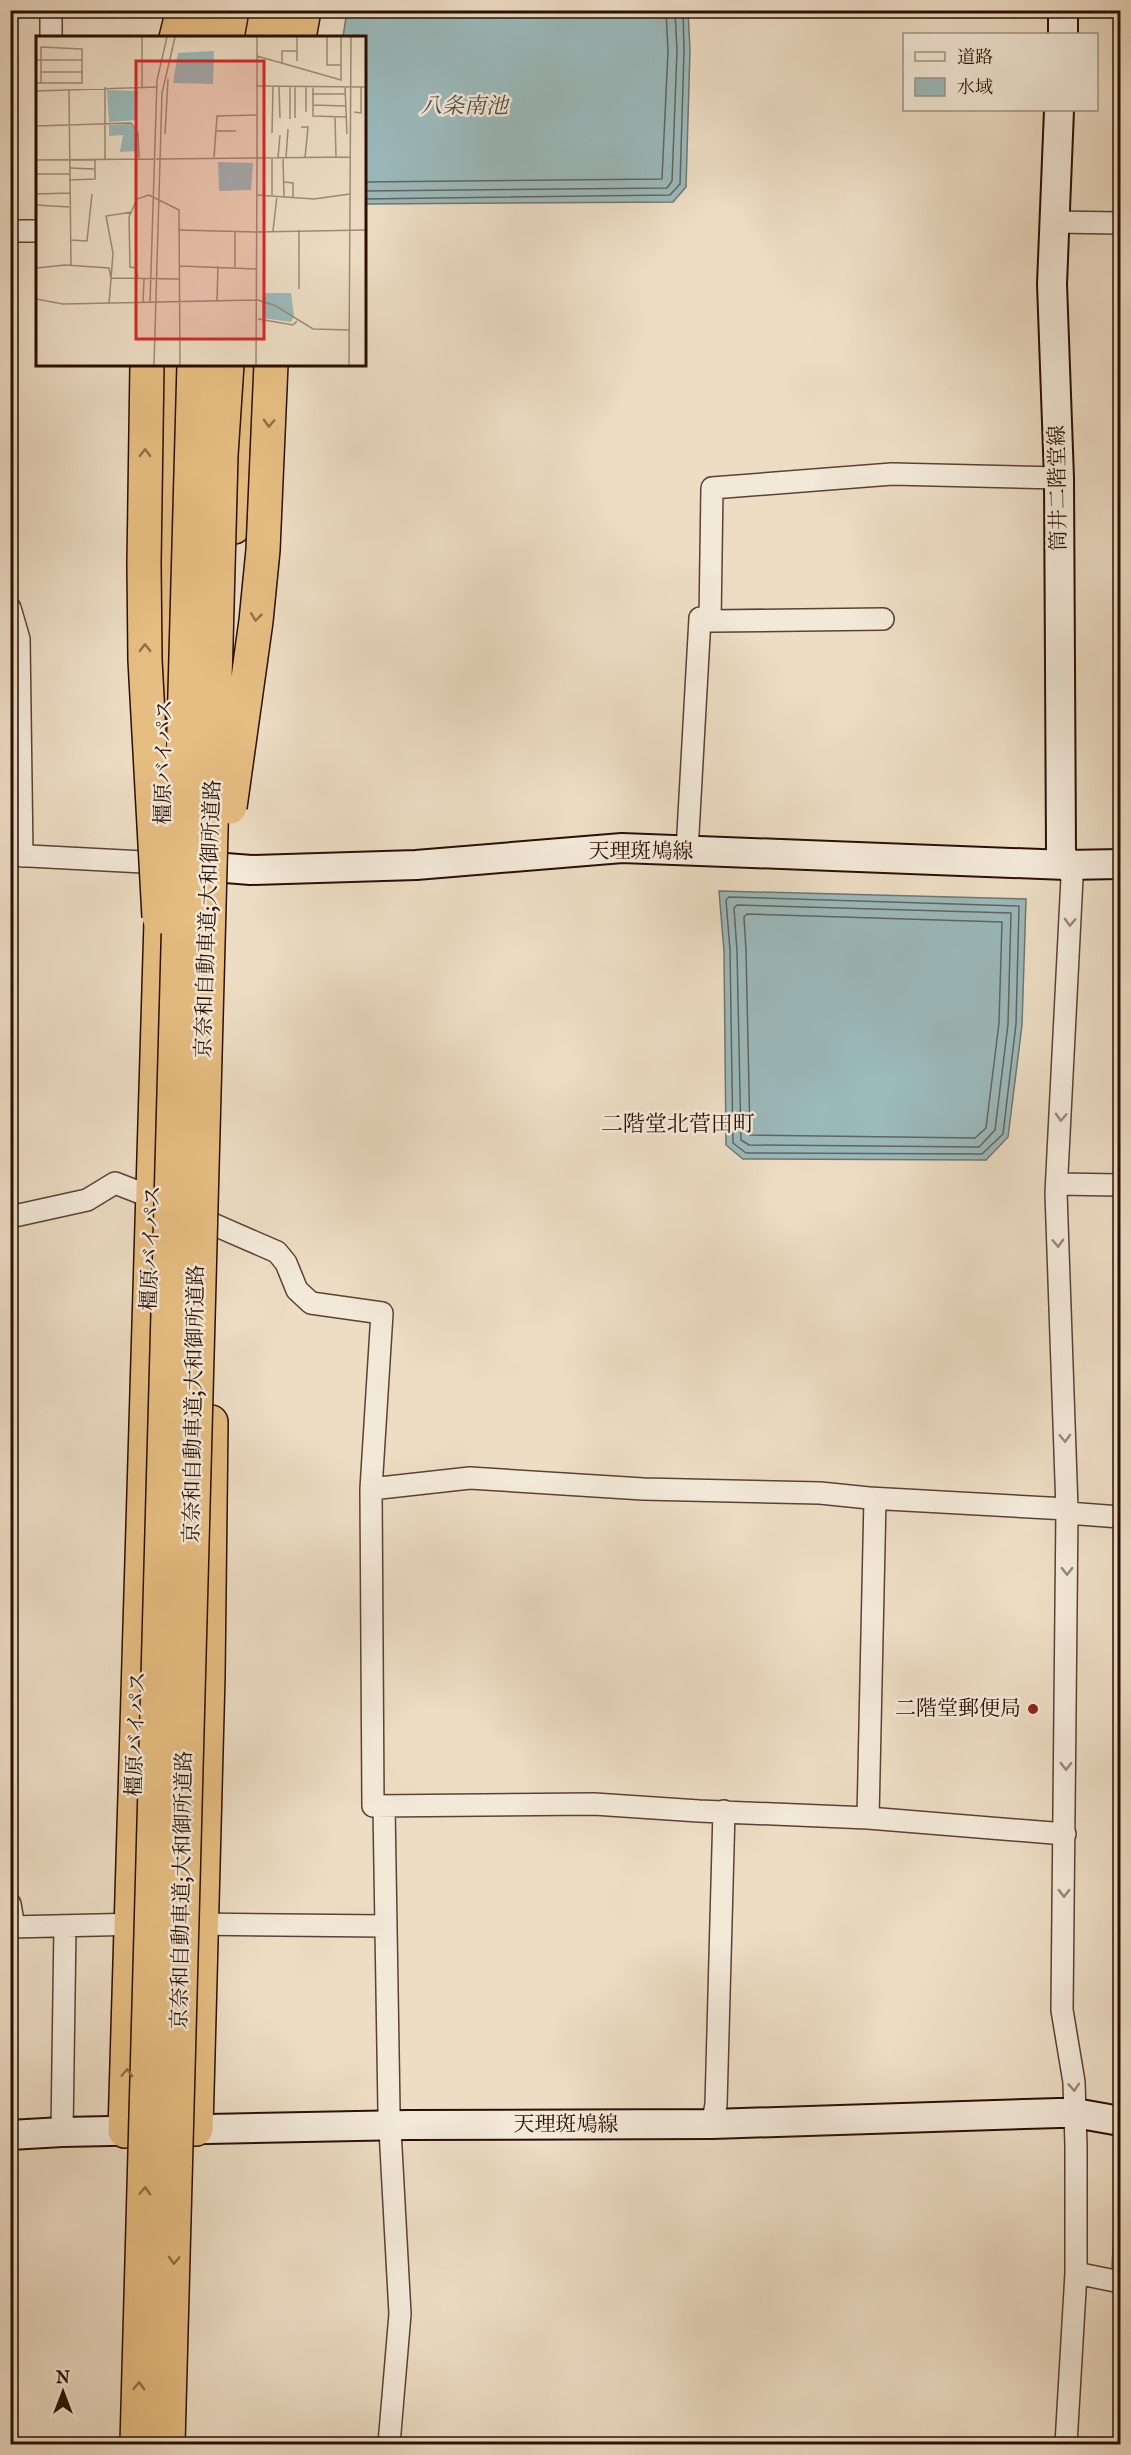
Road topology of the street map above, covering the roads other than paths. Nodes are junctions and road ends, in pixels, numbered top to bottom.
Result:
1 (51, 10) edge
2 (183, 10) edge
3 (206, 10) edge
4 (232, 10) edge
5 (267, 10) edge
6 (287, 10) edge
7 (304, 10) edge
8 (1063, 10) edge
9 (1063, 33) edge
10 (51, 36) edge
11 (176, 36) edge
12 (201, 36) edge
13 (227, 36) edge
14 (262, 36) edge
15 (281, 36) edge
16 (299, 36) edge
17 (1059, 111) edge
18 (1054, 222) junction
19 (1120, 223) edge
20 (10, 231) edge
21 (36, 231) edge
22 (147, 366) edge
23 (174, 366) edge
24 (194, 366) edge
25 (227, 366) edge
26 (244, 366) edge
27 (271, 366) edge
28 (1059, 478) junction
29 (10, 608) edge
30 (883, 619) dead end
31 (710, 621) junction
32 (687, 851) junction
33 (16, 855) edge
34 (162, 863) junction
35 (1120, 864) edge
36 (1066, 865) junction
37 (220, 869) junction
38 (172, 1125) junction
39 (1058, 1184) junction
40 (1120, 1185) edge
41 (154, 1198) junction
42 (10, 1217) edge
43 (216, 1227) junction
44 (198, 1299) junction
45 (371, 1489) junction
46 (875, 1498) junction
47 (1067, 1511) junction
48 (1120, 1517) edge
49 (384, 1806) junction
50 (724, 1811) junction
51 (868, 1818) junction
52 (1065, 1834) junction
53 (10, 1904) edge
54 (132, 1924) junction
55 (201, 1924) junction
56 (65, 1926) junction
57 (385, 1926) junction
58 (12, 1927) edge
59 (1075, 2113) junction
60 (1115, 2120) edge
61 (712, 2124) junction
62 (389, 2126) junction
63 (196, 2129) junction
64 (125, 2131) junction
65 (62, 2132) junction
66 (10, 2135) edge
67 (1076, 2273) junction
68 (1120, 2282) edge
69 (137, 2445) edge
70 (168, 2445) edge
71 (389, 2445) edge
72 (1066, 2445) edge

1 - 10 street
2 - 11 highway
3 - 12 highway
4 - 13 highway
5 - 14 highway
6 - 15 highway
7 - 16 highway
8 - 9 main road
17 - 18 main road, 筒井二階堂線
18 - 19 street
18 - 28 main road, 筒井二階堂線
20 - 21 street
38 -> 22 highway, bridge
23 - 34 highway, 橿原バイパス
24 - 38 highway, 京奈和自動車道;大和御所道路, bridge
25 - 44 highway, 京奈和自動車道;大和御所道路, bridge
26 - 37 highway
27 -> 44 highway, bridge
28 - 31 street
28 - 36 main road, 筒井二階堂線
29 - 33 street
30 - 31 street
31 - 32 street
32 - 36 main road, 天理斑鳩線
32 - 37 main road, 天理斑鳩線
33 - 34 street
34 - 37 main road, 天理斑鳩線
34 - 41 highway, 橿原バイパス
35 - 36 main road, 天理斑鳩線
36 -> 39 street
37 - 43 highway
69 -> 38 highway, 京奈和自動車道;大和御所道路, bridge
39 - 40 street
39 -> 47 street
41 - 42 street
41 - 43 street
41 - 54 highway, 橿原バイパス
43 - 45 street
43 - 55 highway
44 -> 70 highway, 京奈和自動車道;大和御所道路, bridge
45 - 46 street
45 - 49 street
46 - 47 street
46 - 51 street
47 - 48 street
47 -> 52 street
49 - 50 street
49 - 57 street
50 - 51 street
50 - 61 street
51 - 52 street
52 -> 59 street
53 - 58 street
54 - 55 street
54 - 56 street
64 -> 54 highway, 橿原バイパス
55 - 57 street
55 - 63 highway
56 - 58 street
56 - 65 street
57 - 62 street
59 - 60 main road, 天理斑鳩線
59 - 61 main road, 天理斑鳩線
59 - 67 street
61 - 62 main road, 天理斑鳩線
62 - 63 main road, 天理斑鳩線
62 - 71 street
63 - 64 main road, 天理斑鳩線
64 - 65 main road, 天理斑鳩線
65 - 66 main road, 天理斑鳩線
67 - 68 street
67 - 72 street

